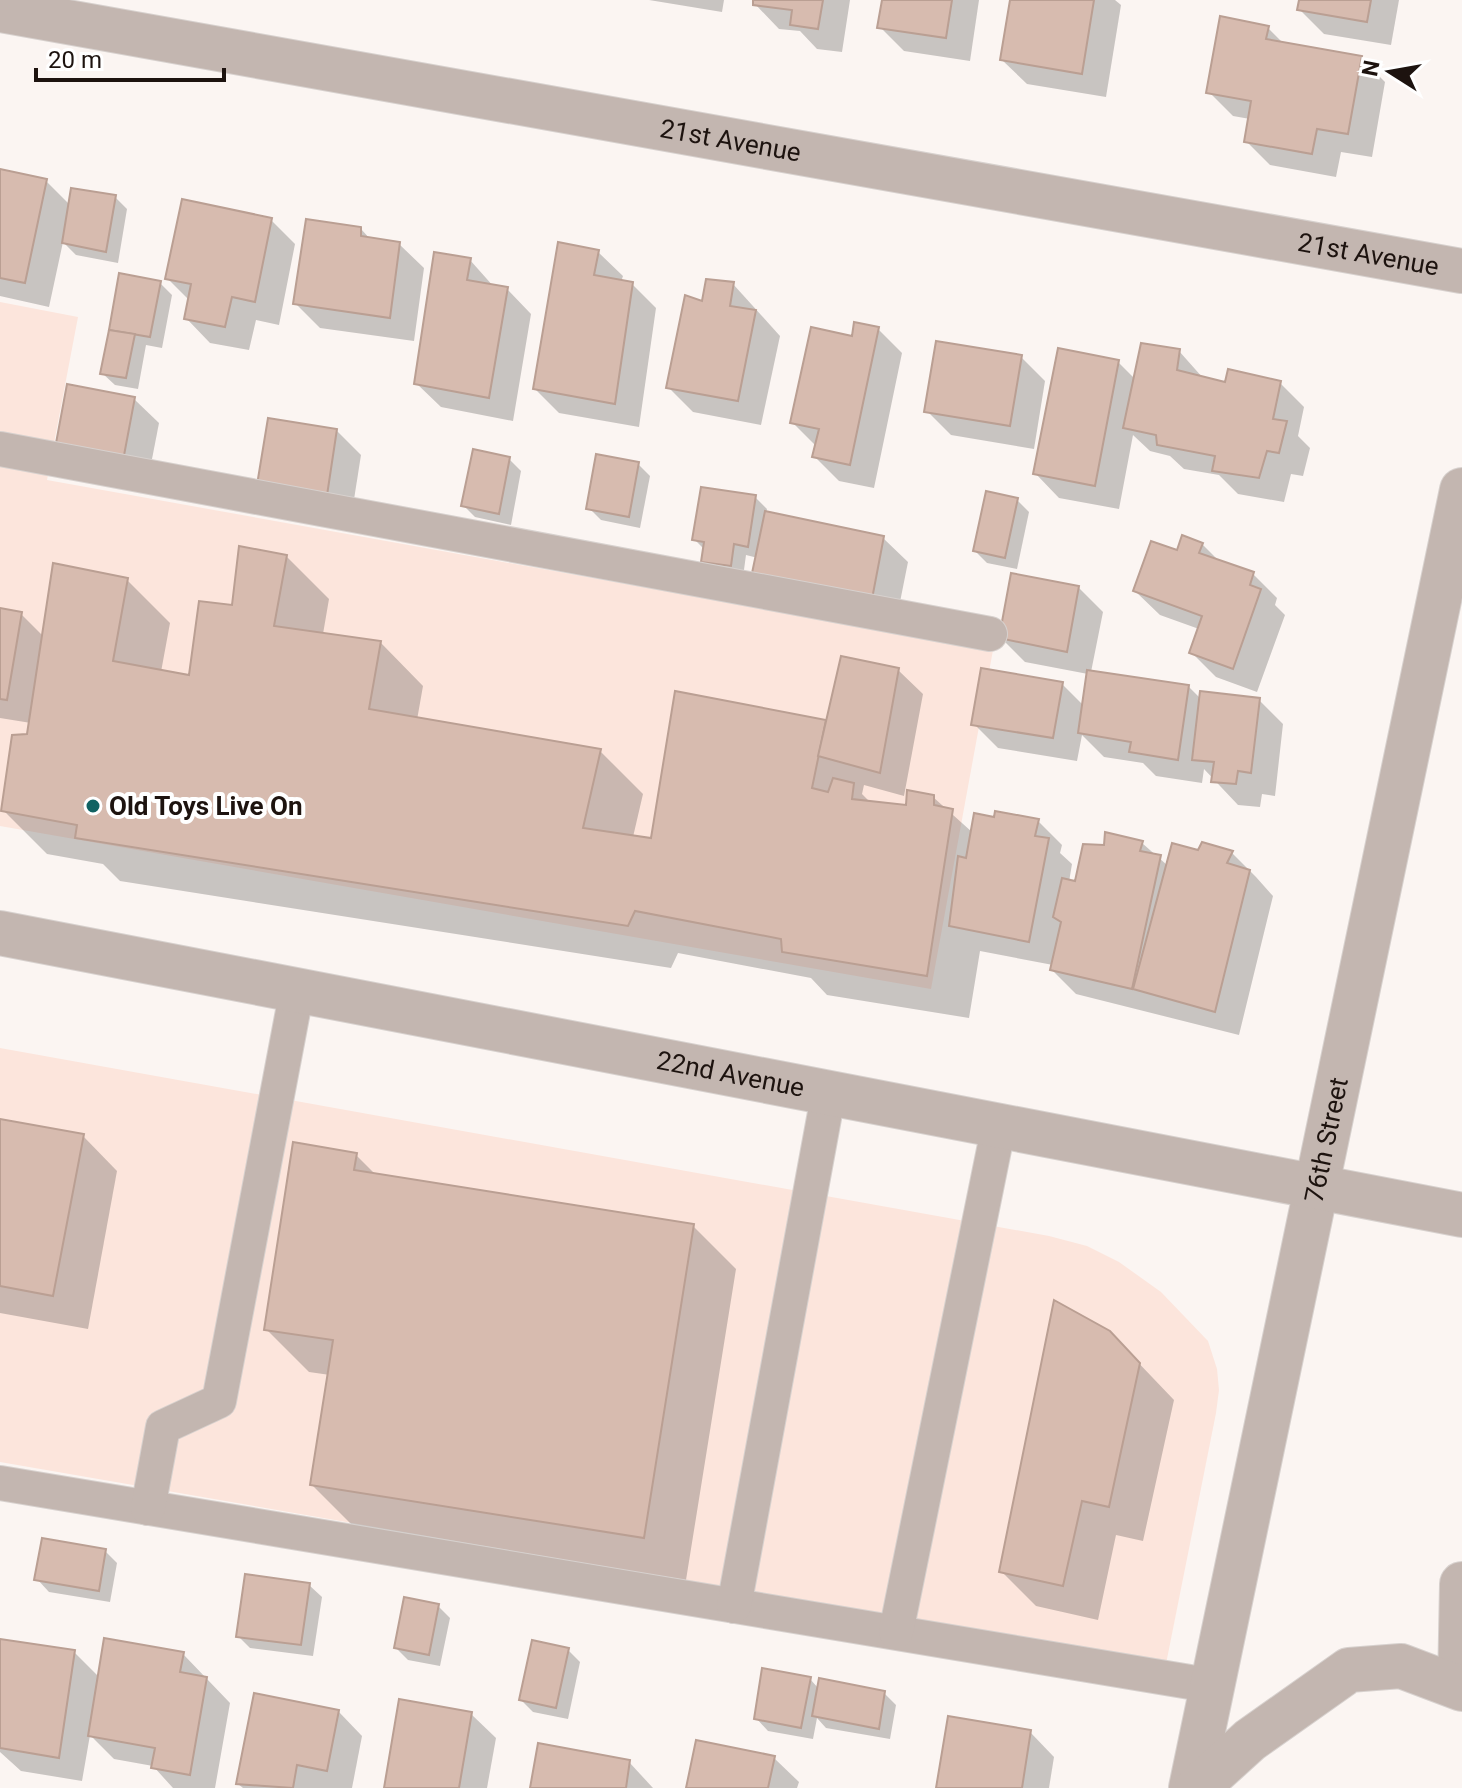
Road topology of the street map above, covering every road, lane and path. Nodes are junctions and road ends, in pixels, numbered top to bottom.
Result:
1 (0, 10) edge
2 (1462, 271) edge
3 (0, 449) edge
4 (1462, 490) edge
5 (990, 634) dead end
6 (0, 933) edge
7 (297, 990) junction
8 (829, 1091) junction
9 (999, 1125) junction
10 (1319, 1186) junction
11 (1462, 1215) edge
12 (0, 1483) edge
13 (148, 1508) junction
14 (1462, 1584) edge
15 (734, 1606) junction
16 (896, 1632) junction
17 (1214, 1686) junction
18 (1461, 1687) edge
19 (1191, 1788) edge
20 (1197, 1788) edge

1 - 2 street, 21st Avenue
3 - 5 lane
4 - 10 street, 76th Street
6 - 7 street, 22nd Avenue
7 - 8 street, 22nd Avenue
7 - 13 lane
8 - 9 street, 22nd Avenue
8 - 15 lane
9 - 10 street, 22nd Avenue
9 - 16 lane
10 - 11 street, 22nd Avenue
10 - 17 street, 76th Street
12 - 13 lane
13 - 15 lane
14 - 18 street
15 - 16 lane
16 - 17 lane
17 - 19 street, 76th Street
18 - 20 street

